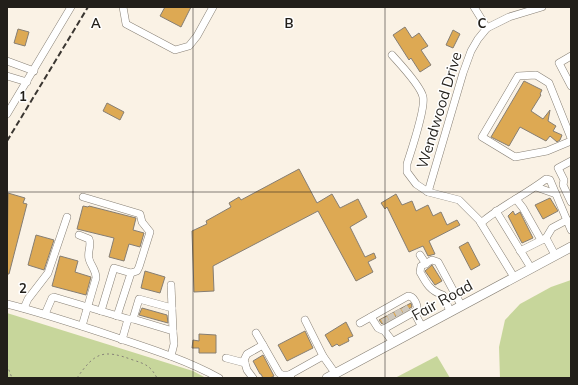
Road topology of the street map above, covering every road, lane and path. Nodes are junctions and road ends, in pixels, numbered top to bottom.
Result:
1 (71, 7) edge
2 (123, 7) edge
3 (213, 7) edge
4 (474, 7) edge
5 (542, 7) edge
6 (487, 28) junction
7 (392, 55) dead end
8 (571, 56) edge
9 (7, 61) edge
10 (34, 70) junction
11 (7, 76) edge
12 (27, 82) junction
13 (571, 86) edge
14 (7, 114) edge
15 (571, 139) edge
16 (571, 161) edge
17 (536, 187) junction
18 (428, 192) junction
19 (556, 194) junction
20 (83, 197) dead end
21 (516, 199) junction
22 (571, 202) edge
23 (496, 211) junction
24 (67, 216) dead end
25 (567, 220) junction
26 (481, 223) junction
27 (571, 230) edge
28 (79, 235) dead end
29 (543, 239) junction
30 (571, 246) edge
31 (520, 251) junction
32 (420, 255) dead end
33 (555, 255) junction
34 (426, 264) junction
35 (531, 268) junction
36 (131, 273) junction
37 (444, 273) junction
38 (514, 276) junction
39 (171, 285) dead end
40 (453, 289) junction
41 (432, 291) junction
42 (443, 295) junction
43 (7, 304) edge
44 (461, 305) junction
45 (24, 308) junction
46 (88, 308) junction
47 (172, 308) junction
48 (101, 311) junction
49 (450, 311) junction
50 (45, 314) junction
51 (395, 315) junction
52 (118, 316) junction
53 (371, 317) junction
54 (131, 319) junction
55 (305, 320) dead end
56 (360, 323) dead end
57 (82, 326) junction
58 (422, 327) junction
59 (173, 331) junction
60 (256, 333) dead end
61 (122, 340) junction
62 (393, 342) junction
63 (263, 345) junction
64 (171, 356) junction
65 (323, 356) junction
66 (226, 358) dead end
67 (245, 363) junction
68 (7, 365) edge
69 (278, 375) edge
70 (290, 376) edge
71 (331, 376) edge
72 (12, 378) edge
73 (77, 378) edge
74 (156, 378) edge
75 (220, 378) edge
76 (252, 378) edge

1 - 10 street
2 - 3 street
4 - 6 street
5 - 6 street, Wendwood Drive
6 - 18 street, Wendwood Drive
7 - 18 street
8 - 13 street
9 - 10 street
10 - 12 street
11 - 12 street
12 - 14 street
15 - 15 street
16 - 22 street
17 - 19 street
17 - 19 street
17 - 21 street
18 - 26 street
19 - 25 street
20 - 36 street
21 - 23 street
21 - 29 street
23 - 26 street
23 - 31 street
24 - 45 street
25 - 27 street
25 - 29 street
26 - 38 street
28 - 46 street
29 - 31 street
29 - 33 street
30 - 33 main road, Fair Road
31 - 35 street
32 - 34 street
33 - 35 main road, Fair Road
34 - 37 street
34 - 41 street
35 - 38 main road, Fair Road
36 - 48 street
36 - 52 street
37 - 40 street
37 - 41 street
38 - 44 main road, Fair Road
39 - 47 street
40 - 42 street
40 - 44 street
41 - 42 street
42 - 49 street
43 - 45 street
44 - 49 main road, Fair Road
45 - 50 street
46 - 48 street
46 - 50 street
46 - 57 street
47 - 54 street
47 - 59 street
48 - 52 street
49 - 58 main road, Fair Road
50 - 57 street
51 - 53 street
51 - 53 street
51 - 58 street
51 - 62 street
52 - 54 street
53 - 56 street
54 - 59 street
54 - 61 street
55 - 65 street
57 - 61 street
58 - 62 main road, Fair Road
59 - 64 street
60 - 63 street
61 - 64 street
62 - 71 main road, Fair Road
63 - 67 street
63 - 69 street
64 - 75 street
65 - 70 street
65 - 71 street
66 - 67 street
67 - 76 street
68 - 72 path
69 - 70 street
73 - 74 path

